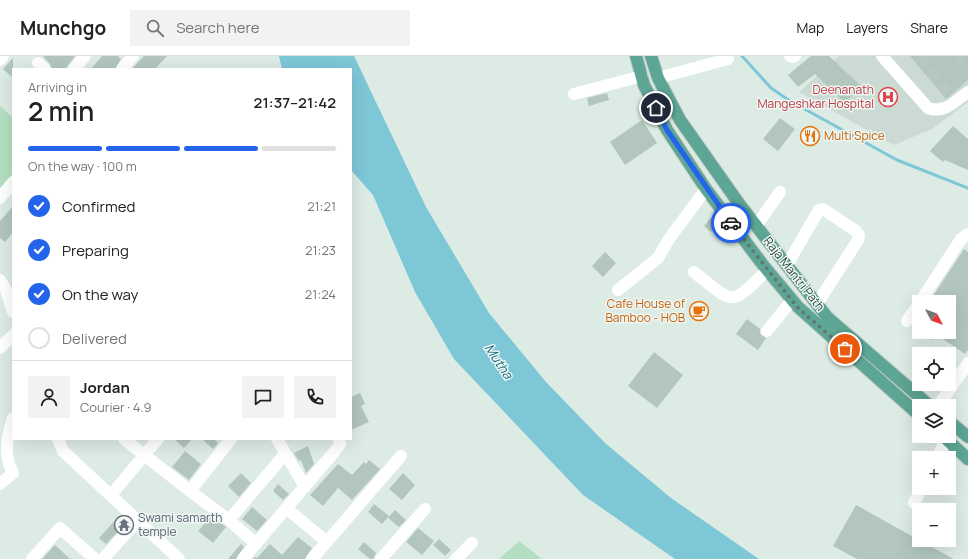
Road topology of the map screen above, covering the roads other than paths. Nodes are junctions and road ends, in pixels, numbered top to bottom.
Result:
1 (3, 56) edge
2 (85, 56) edge
3 (134, 56) edge
4 (636, 56) edge
5 (651, 56) edge
6 (790, 56) edge
7 (795, 56) edge
8 (882, 56) edge
9 (0, 60) edge
10 (728, 60) dead end
11 (75, 68) edge
12 (123, 68) edge
13 (642, 76) junction
14 (658, 78) junction
15 (968, 83) edge
16 (968, 92) edge
17 (574, 94) dead end
18 (951, 95) dead end
19 (12, 183) edge
20 (706, 189) junction
21 (780, 192) dead end
22 (0, 198) edge
23 (756, 226) junction
24 (968, 234) edge
25 (787, 265) junction
26 (767, 270) junction
27 (694, 272) dead end
28 (0, 280) edge
29 (618, 290) dead end
30 (924, 295) edge
31 (792, 300) junction
32 (817, 304) junction
33 (12, 309) edge
34 (912, 314) edge
35 (907, 321) dead end
36 (767, 331) dead end
37 (12, 335) edge
38 (0, 348) edge
39 (876, 360) junction
40 (968, 363) edge
41 (868, 370) junction
42 (922, 399) edge
43 (943, 399) edge
44 (912, 409) edge
45 (12, 421) edge
46 (956, 428) edge
47 (968, 437) edge
48 (58, 440) edge
49 (125, 440) edge
50 (157, 440) edge
51 (230, 440) edge
52 (278, 440) edge
53 (339, 440) edge
54 (950, 443) edge
55 (286, 454) junction
56 (144, 456) junction
57 (401, 456) dead end
58 (968, 459) edge
59 (0, 484) edge
60 (305, 487) junction
61 (190, 491) junction
62 (111, 495) junction
63 (286, 508) junction
64 (425, 509) dead end
65 (138, 520) junction
66 (229, 520) junction
67 (327, 542) junction
68 (472, 543) dead end
69 (256, 544) junction
70 (32, 559) edge
71 (95, 559) edge
72 (103, 559) edge
73 (179, 559) edge
74 (243, 559) edge
75 (312, 559) edge
76 (381, 559) edge
77 (456, 559) edge

1 - 9 street
2 - 11 street
3 - 12 street
4 - 13 main road, Raja Mantri Path
5 - 14 main road, Raja Mantri Path
6 - 7 street
8 - 16 street
10 - 14 street
13 - 17 street
13 - 20 main road, Raja Mantri Path
14 - 23 main road, Raja Mantri Path
15 - 18 street
19 - 22 street
20 - 26 main road, Raja Mantri Path
20 - 29 street
21 - 23 street
23 - 25 main road, Raja Mantri Path
24 - 30 street
25 - 32 main road, Raja Mantri Path
25 - 32 street
26 - 27 street
26 - 31 main road, Raja Mantri Path
28 - 33 street
31 - 36 street
31 - 41 main road, Raja Mantri Path
32 - 39 main road, Raja Mantri Path
34 - 35 street
37 - 38 street
39 - 41 main road
39 - 42 main road, Raja Mantri Path
40 - 43 street
41 - 44 main road, Raja Mantri Path
45 - 59 street
46 - 47 main road
48 - 62 street
49 - 56 street
50 - 56 street
51 - 61 street
52 - 55 street
53 - 60 street
54 - 58 main road
55 - 60 street
55 - 66 street
56 - 61 street
56 - 62 street
57 - 67 street
60 - 63 street
61 - 66 street
62 - 65 street
63 - 67 street
63 - 69 street
64 - 76 street
65 - 72 street
65 - 73 street
66 - 69 street
67 - 75 street
68 - 77 street
69 - 74 street
70 - 71 street

